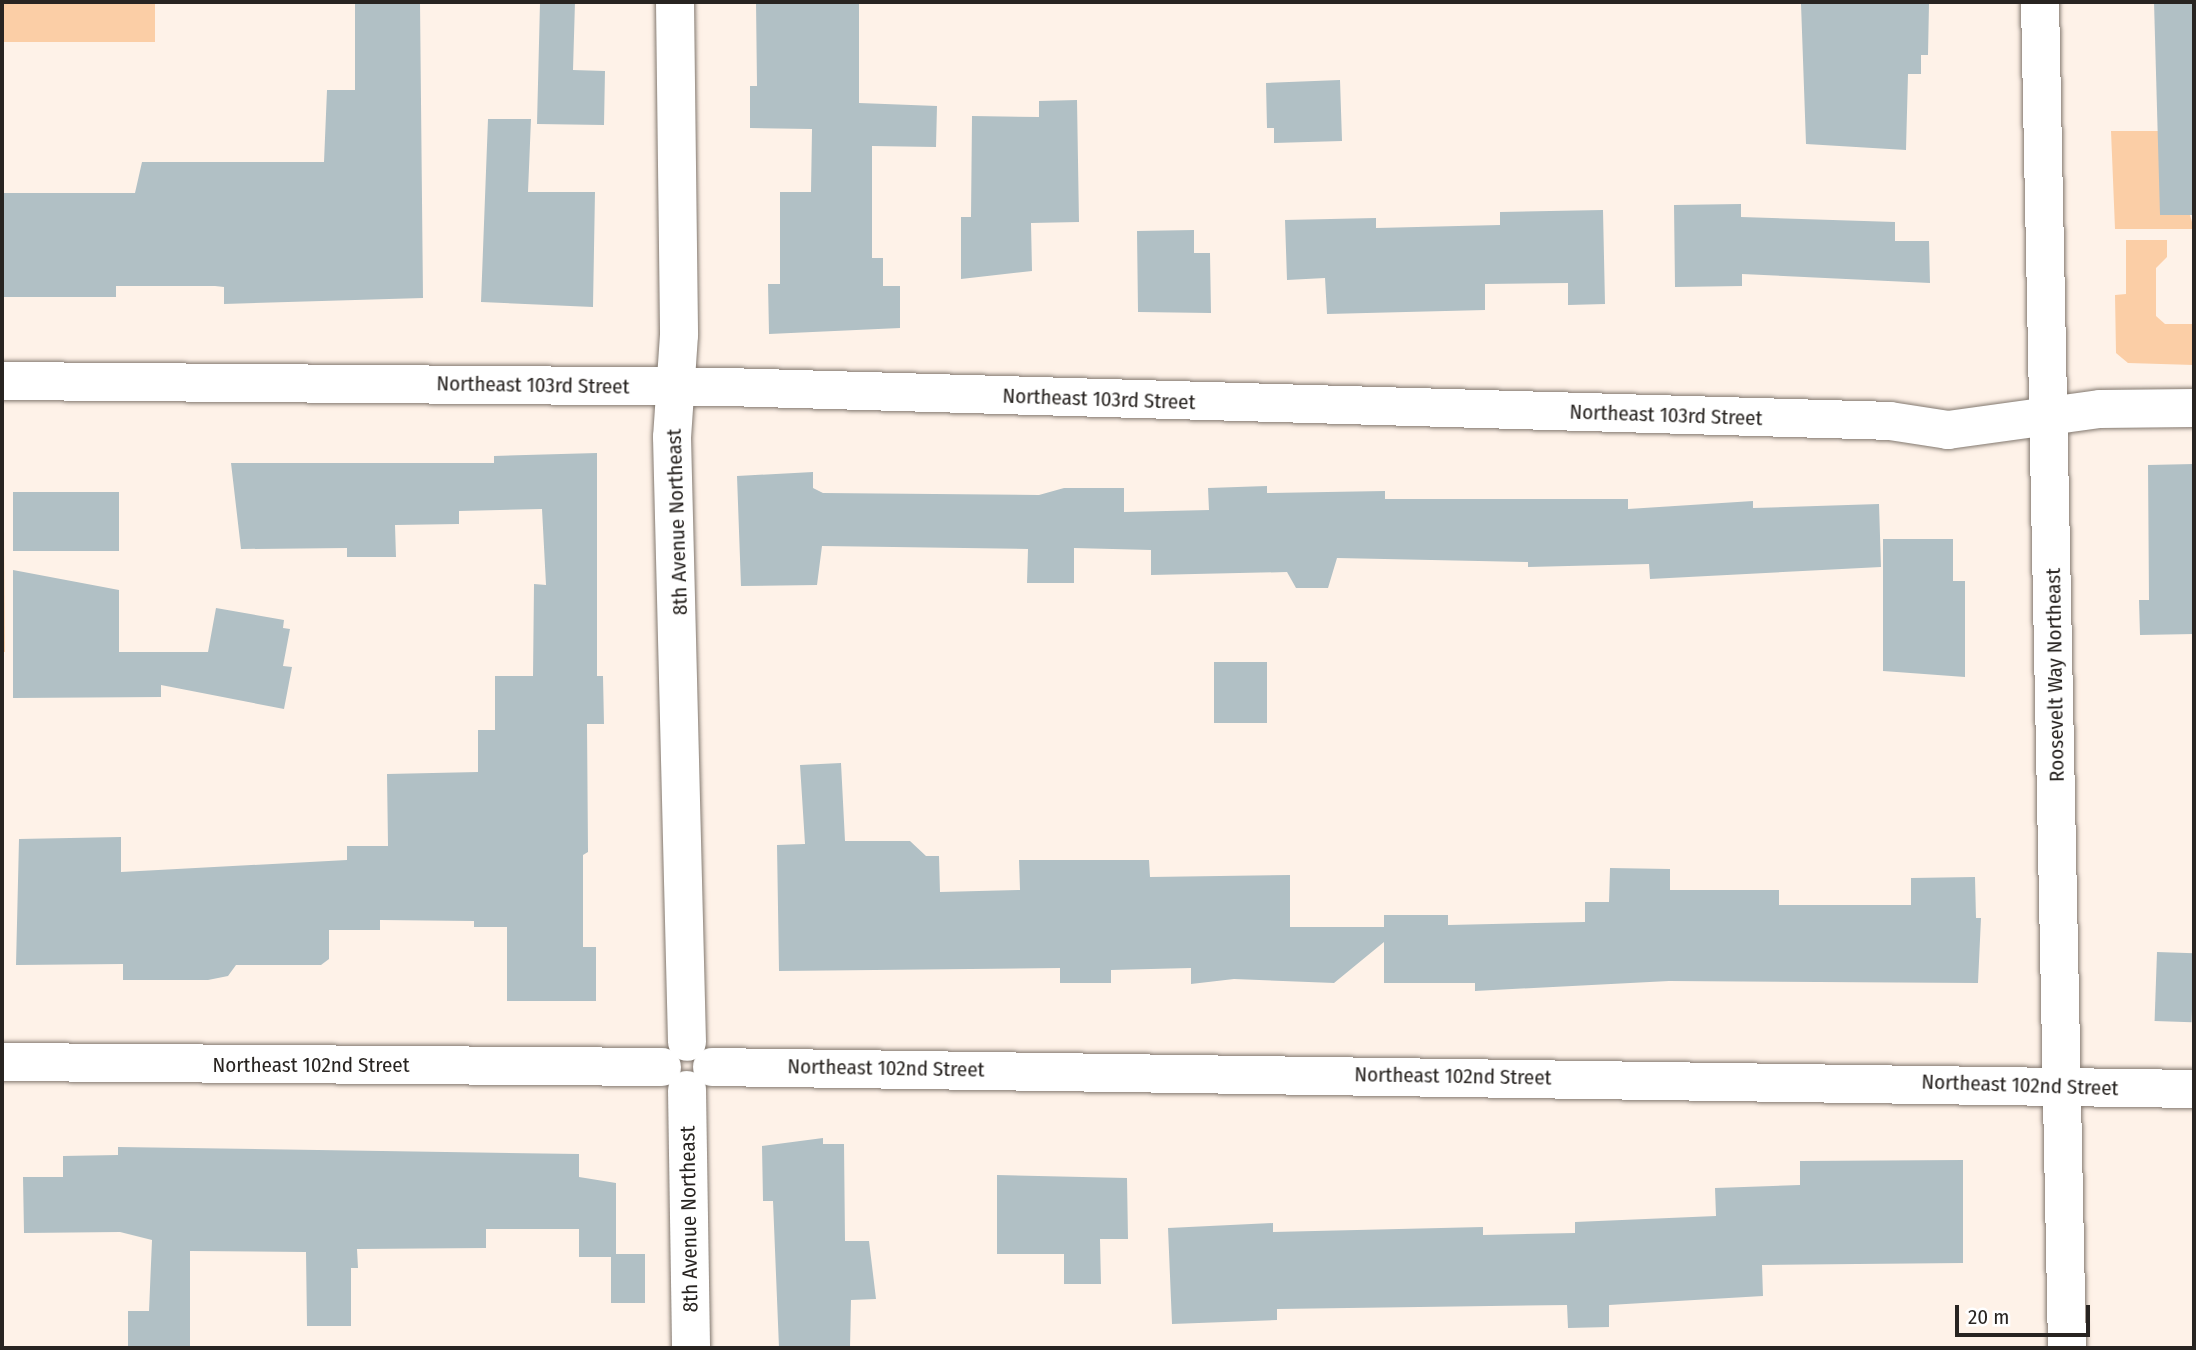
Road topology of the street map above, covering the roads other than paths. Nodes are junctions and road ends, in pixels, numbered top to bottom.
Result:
1 (675, 2) edge
2 (2040, 2) edge
3 (2, 381) edge
4 (676, 387) junction
5 (2194, 408) edge
6 (2048, 418) junction
7 (2, 1062) edge
8 (687, 1066) junction
9 (2063, 1088) junction
10 (2194, 1090) edge
11 (691, 1348) edge
12 (2067, 1348) edge

1 - 4 street, 8th Avenue Northeast
2 - 6 street, Roosevelt Way Northeast
3 - 4 street, Northeast 103rd Street
4 - 6 street, Northeast 103rd Street
4 - 8 street, 8th Avenue Northeast
5 - 6 street, Northeast 103rd Street
6 - 9 street, Roosevelt Way Northeast
7 - 8 street, Northeast 102nd Street
8 - 9 street, Northeast 102nd Street
8 - 11 street, 8th Avenue Northeast
9 - 10 street, Northeast 102nd Street
9 - 12 street, Roosevelt Way Northeast

